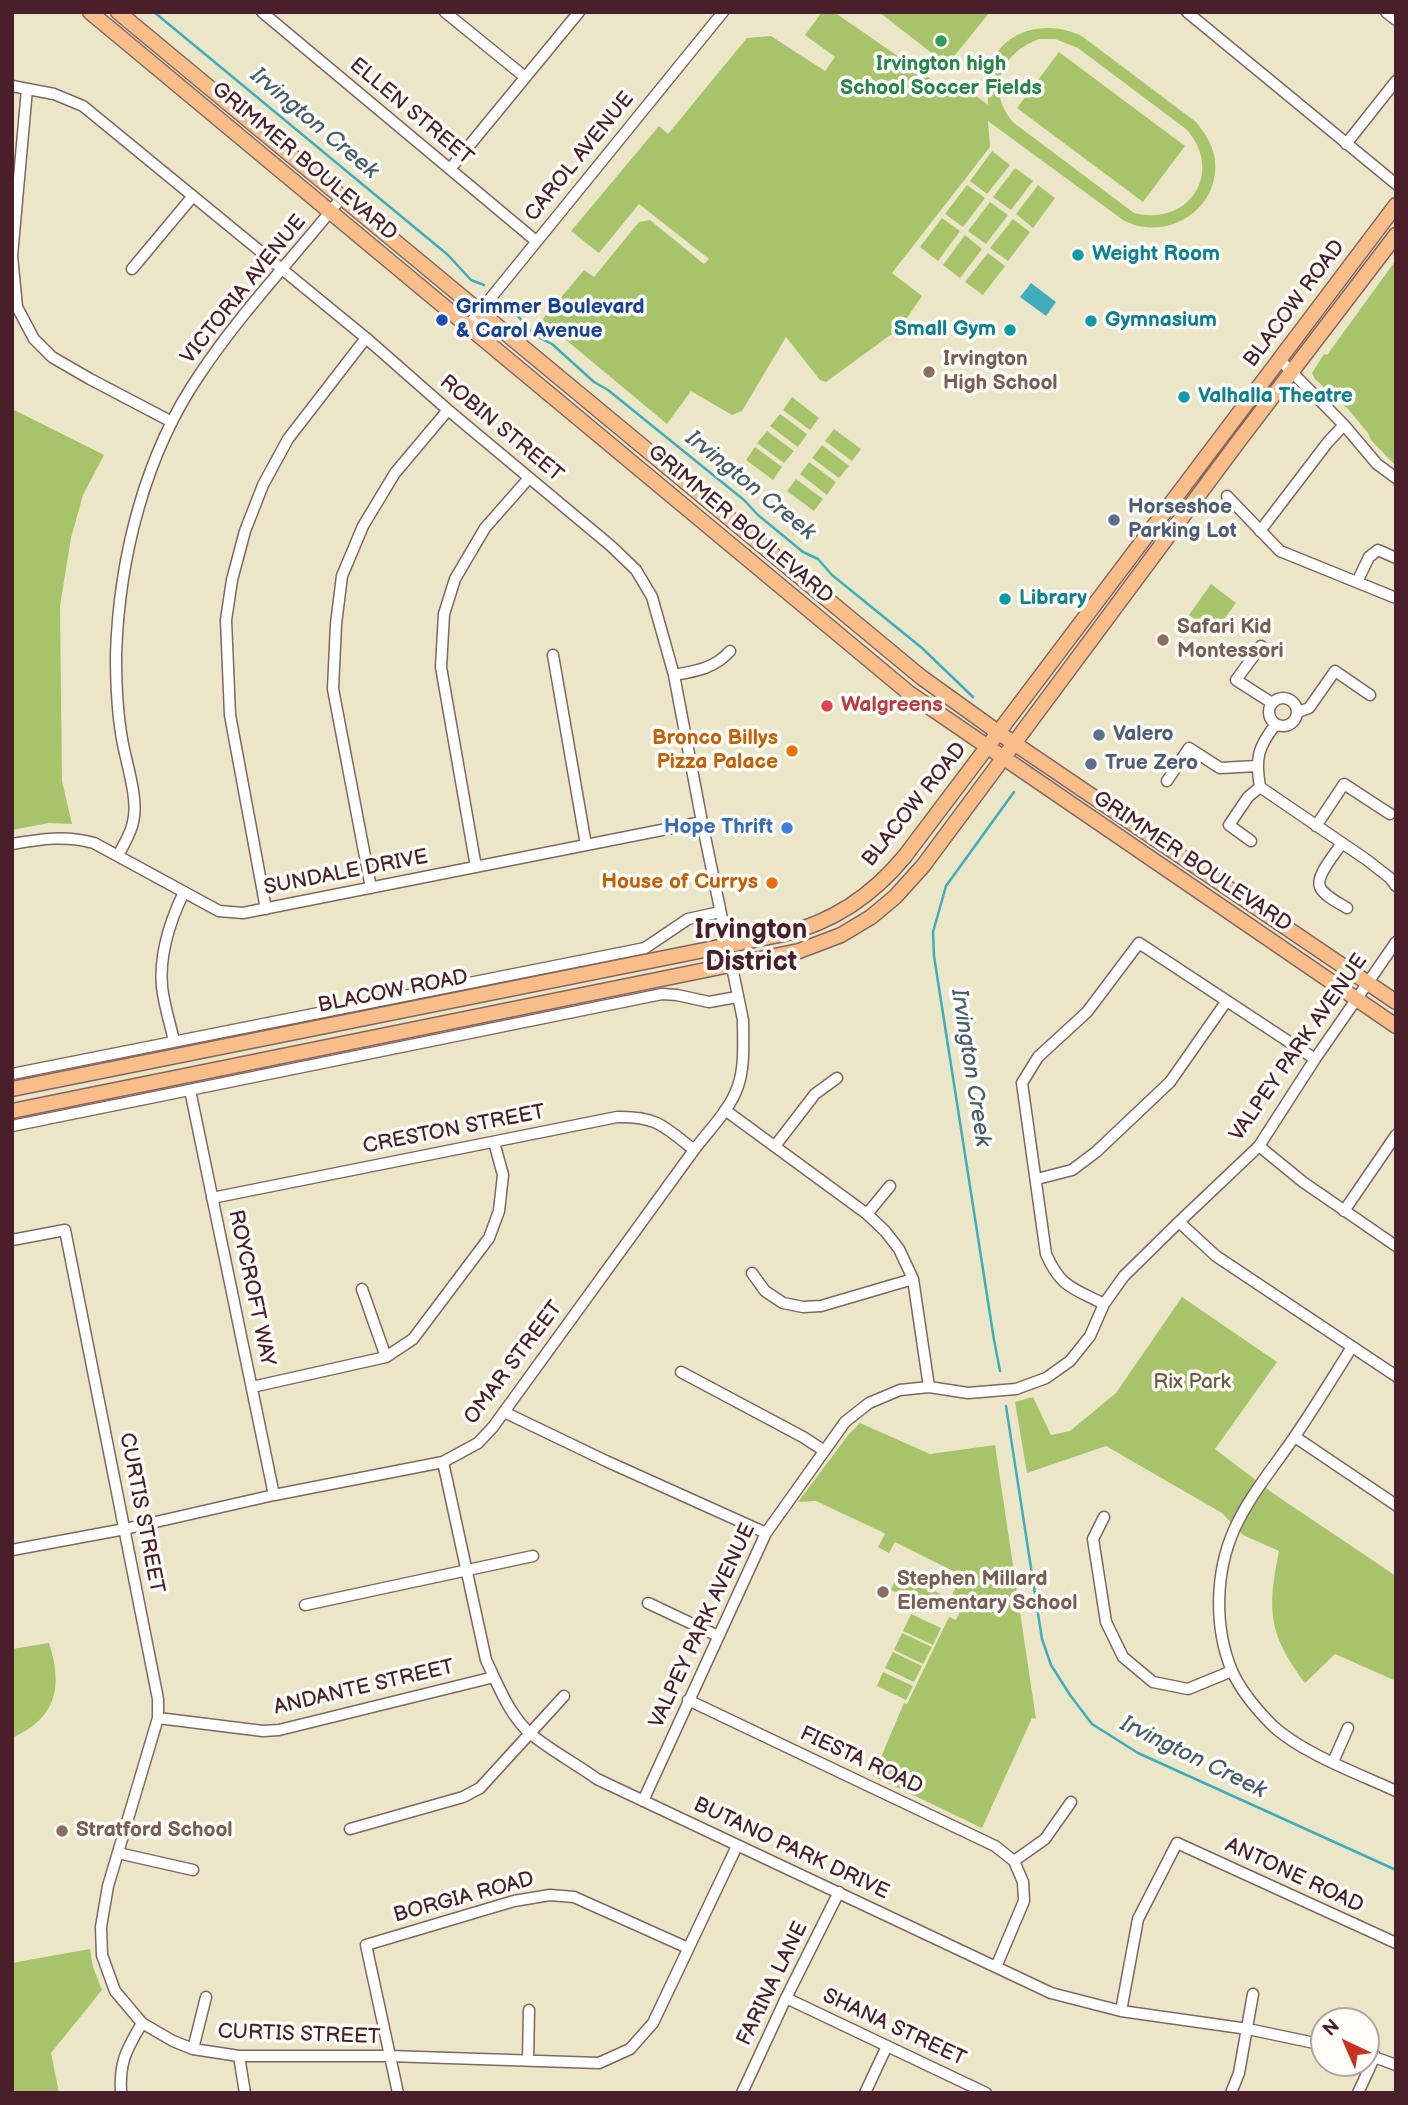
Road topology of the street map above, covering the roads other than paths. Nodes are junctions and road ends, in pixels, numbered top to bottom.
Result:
1 (90, 12) edge
2 (118, 12) edge
3 (262, 12) edge
4 (445, 12) edge
5 (579, 12) edge
6 (723, 12) edge
7 (1186, 12) edge
8 (1386, 12) edge
9 (1396, 20) edge
10 (525, 77) junction
11 (1396, 81) edge
12 (12, 86) edge
13 (27, 89) junction
14 (1346, 144) junction
15 (450, 169) junction
16 (1396, 184) edge
17 (193, 196) junction
18 (342, 197) junction
19 (1396, 205) edge
20 (330, 212) junction
21 (1396, 235) edge
22 (536, 241) junction
23 (12, 256) edge
24 (132, 269) dead end
25 (282, 270) junction
26 (480, 311) junction
27 (468, 326) junction
28 (366, 338) junction
29 (1280, 360) junction
30 (1292, 373) junction
31 (448, 410) junction
32 (172, 422) junction
33 (1345, 425) junction
34 (529, 478) junction
35 (1396, 478) edge
36 (1227, 496) dead end
37 (1260, 531) junction
38 (1396, 558) edge
39 (1357, 582) junction
40 (1396, 598) edge
41 (1261, 646) dead end
42 (730, 651) dead end
43 (553, 655) dead end
44 (674, 675) junction
45 (1370, 695) dead end
46 (1272, 704) junction
47 (1297, 712) junction
48 (1276, 724) junction
49 (999, 733) junction
50 (1015, 743) junction
51 (988, 748) junction
52 (1003, 759) junction
53 (1257, 766) junction
54 (1167, 781) dead end
55 (1260, 787) junction
56 (1390, 814) dead end
57 (702, 822) junction
58 (1317, 826) junction
59 (1251, 841) dead end
60 (1342, 843) junction
61 (12, 844) edge
62 (586, 845) junction
63 (118, 856) junction
64 (477, 867) junction
65 (1396, 886) edge
66 (371, 888) junction
67 (184, 892) junction
68 (1347, 908) dead end
69 (266, 909) junction
70 (720, 912) junction
71 (1396, 942) edge
72 (727, 946) junction
73 (730, 964) junction
74 (1367, 983) junction
75 (737, 996) junction
76 (1357, 999) junction
77 (1226, 1002) junction
78 (1396, 1003) edge
79 (1396, 1026) edge
80 (174, 1041) junction
81 (1315, 1059) junction
82 (12, 1074) edge
83 (837, 1078) dead end
84 (12, 1089) edge
85 (190, 1090) junction
86 (725, 1110) junction
87 (12, 1111) edge
88 (12, 1126) edge
89 (1396, 1135) edge
90 (494, 1142) junction
91 (775, 1146) junction
92 (1259, 1146) junction
93 (694, 1150) junction
94 (1037, 1179) junction
95 (890, 1186) dead end
96 (212, 1198) junction
97 (1344, 1211) junction
98 (867, 1214) junction
99 (1179, 1222) junction
100 (12, 1240) edge
101 (1396, 1246) edge
102 (752, 1273) dead end
103 (913, 1279) junction
104 (362, 1289) dead end
105 (1104, 1304) junction
106 (1352, 1347) junction
107 (386, 1357) junction
108 (681, 1372) dead end
109 (1396, 1377) edge
110 (252, 1387) junction
111 (929, 1387) junction
112 (504, 1412) junction
113 (1294, 1437) junction
114 (823, 1450) junction
115 (443, 1462) junction
116 (274, 1494) junction
117 (1396, 1506) edge
118 (1104, 1517) dead end
119 (125, 1529) junction
120 (766, 1533) junction
121 (12, 1550) edge
122 (533, 1556) dead end
123 (467, 1570) junction
124 (648, 1603) dead end
125 (304, 1605) dead end
126 (718, 1636) junction
127 (1232, 1671) junction
128 (494, 1677) junction
129 (564, 1696) dead end
130 (688, 1700) junction
131 (158, 1718) junction
132 (1348, 1728) dead end
133 (531, 1734) junction
134 (1333, 1762) junction
135 (1396, 1791) edge
136 (643, 1801) junction
137 (1071, 1802) dead end
138 (350, 1829) dead end
139 (737, 1846) junction
140 (118, 1853) junction
141 (1014, 1861) junction
142 (193, 1870) dead end
143 (839, 1892) junction
144 (1396, 1944) edge
145 (688, 1948) junction
146 (996, 1967) junction
147 (1253, 1994) dead end
148 (205, 1997) dead end
149 (786, 1998) junction
150 (529, 2010) dead end
151 (1121, 2011) junction
152 (142, 2023) junction
153 (1248, 2029) junction
154 (1310, 2042) edge
155 (887, 2046) junction
156 (193, 2049) junction
157 (239, 2056) junction
158 (389, 2056) junction
159 (528, 2060) junction
160 (121, 2093) edge
161 (245, 2093) edge
162 (398, 2093) edge
163 (742, 2093) edge
164 (865, 2093) edge
165 (986, 2093) edge
166 (1231, 2093) edge

1 - 20 main road, GRIMMER BOULEVARD
2 - 18 main road, GRIMMER BOULEVARD
3 - 15 street, ELLEN STREET
4 - 10 street
5 - 10 street
6 - 22 street, CAROL AVENUE
7 - 14 street
8 - 9 street
10 - 15 street
11 - 14 street
12 - 13 street, ROBIN STREET
13 - 17 street, ROBIN STREET
13 - 23 street
14 - 16 street
15 - 22 street, ELLEN STREET
17 - 24 street
17 - 25 street, ROBIN STREET
18 - 20 street, VICTORIA AVENUE
18 - 26 main road, GRIMMER BOULEVARD
19 - 29 main road, BLACOW ROAD
20 - 25 street, VICTORIA AVENUE
20 - 27 main road, GRIMMER BOULEVARD
21 - 30 main road, BLACOW ROAD
22 - 26 street, CAROL AVENUE
23 - 32 street
25 - 28 street, ROBIN STREET
25 - 32 street, VICTORIA AVENUE
26 - 27 street, CAROL AVENUE
26 - 49 main road, GRIMMER BOULEVARD
27 - 51 main road, GRIMMER BOULEVARD
28 - 31 street, ROBIN STREET
28 - 69 street
29 - 30 street
29 - 49 main road, BLACOW ROAD
30 - 33 street
30 - 50 main road, BLACOW ROAD
31 - 34 street, ROBIN STREET
31 - 66 street
32 - 63 street, VICTORIA AVENUE
33 - 35 street
33 - 37 street
34 - 44 street, ROBIN STREET
34 - 64 street
36 - 37 street
37 - 39 street
38 - 39 street
39 - 40 street
41 - 46 street
42 - 44 street
43 - 62 street
44 - 57 street, ROBIN STREET
45 - 47 street
46 - 47 street
46 - 48 street
47 - 48 street
48 - 53 street
49 - 50 main road, GRIMMER BOULEVARD
49 - 51 main road, BLACOW ROAD
50 - 52 main road, BLACOW ROAD
50 - 74 main road, GRIMMER BOULEVARD
51 - 52 main road, GRIMMER BOULEVARD
51 - 72 main road, BLACOW ROAD
52 - 73 main road, BLACOW ROAD
52 - 76 main road, GRIMMER BOULEVARD
53 - 54 street
53 - 55 street
55 - 58 street
55 - 59 street
56 - 58 street
57 - 62 street, SUNDALE DRIVE
57 - 70 street, ROBIN STREET
58 - 60 street
60 - 65 street
60 - 68 street
61 - 63 street, SUNDALE DRIVE
62 - 64 street, SUNDALE DRIVE
63 - 67 street, SUNDALE DRIVE
64 - 66 street, SUNDALE DRIVE
66 - 69 street, SUNDALE DRIVE
67 - 69 street, SUNDALE DRIVE
67 - 80 street
70 - 72 street, ROBIN STREET
70 - 80 street, BLACOW ROAD
71 - 74 street, VALPEY PARK AVENUE
72 - 73 street, ROBIN STREET
72 - 84 main road, BLACOW ROAD
73 - 75 street, OMAR STREET
73 - 87 main road, BLACOW ROAD
74 - 76 street, VALPEY PARK AVENUE
74 - 78 main road, GRIMMER BOULEVARD
75 - 85 street
75 - 86 street, OMAR STREET
76 - 79 main road, GRIMMER BOULEVARD
76 - 81 street, VALPEY PARK AVENUE
77 - 81 street
77 - 94 street
77 - 94 street
80 - 82 street, BLACOW ROAD
81 - 92 street, VALPEY PARK AVENUE
83 - 91 street
85 - 88 street
85 - 96 street, ROYCROFT WAY
86 - 91 street
86 - 93 street, OMAR STREET
89 - 97 street
90 - 93 street, CRESTON STREET
90 - 96 street, CRESTON STREET
90 - 107 street
91 - 98 street
92 - 97 street
92 - 99 street, VALPEY PARK AVENUE
93 - 112 street, OMAR STREET
94 - 105 street
95 - 98 street
96 - 110 street, ROYCROFT WAY
97 - 101 street
98 - 103 street
99 - 105 street, VALPEY PARK AVENUE
99 - 106 street
100 - 119 street, CURTIS STREET
102 - 103 street
103 - 111 street
104 - 107 street
105 - 111 street, VALPEY PARK AVENUE
106 - 109 street
106 - 113 street
107 - 110 street
108 - 114 street
110 - 116 street, ROYCROFT WAY
111 - 114 street, VALPEY PARK AVENUE
112 - 115 street, OMAR STREET
112 - 120 street
113 - 117 street
113 - 127 street
114 - 120 street, VALPEY PARK AVENUE
115 - 116 street, OMAR STREET
115 - 123 street, BUTANO PARK DRIVE
116 - 119 street, OMAR STREET
118 - 127 street
119 - 121 street, OMAR STREET
119 - 131 street, CURTIS STREET
120 - 126 street, VALPEY PARK AVENUE
122 - 123 street
123 - 125 street
123 - 128 street, BUTANO PARK DRIVE
124 - 126 street
126 - 130 street, VALPEY PARK AVENUE
127 - 134 street
128 - 131 street, ANDANTE STREET
128 - 133 street, BUTANO PARK DRIVE
129 - 133 street
130 - 136 street, VALPEY PARK AVENUE
130 - 141 street, FIESTA ROAD
131 - 140 street, CURTIS STREET
132 - 134 street
133 - 136 street, BUTANO PARK DRIVE
133 - 138 street
134 - 135 street
136 - 139 street, BUTANO PARK DRIVE
137 - 141 street
139 - 143 street, BUTANO PARK DRIVE
139 - 145 street, CURTIS STREET
140 - 142 street
140 - 152 street, CURTIS STREET
141 - 146 street
143 - 146 street, BUTANO PARK DRIVE
143 - 149 street, FARINA LANE
144 - 151 street, ANTONE ROAD
145 - 158 street, BORGIA ROAD
145 - 159 street, CURTIS STREET
146 - 151 street, BUTANO PARK DRIVE
147 - 153 street
148 - 156 street
149 - 155 street, SHANA STREET
149 - 163 street, FARINA LANE
150 - 159 street
151 - 153 street, BUTANO PARK DRIVE
152 - 156 street, CURTIS STREET
152 - 160 street
153 - 154 street, BUTANO PARK DRIVE
153 - 166 street
155 - 164 street
155 - 165 street, SHANA STREET
156 - 157 street, CURTIS STREET
157 - 158 street, CURTIS STREET
157 - 161 street
158 - 159 street, CURTIS STREET
158 - 162 street

